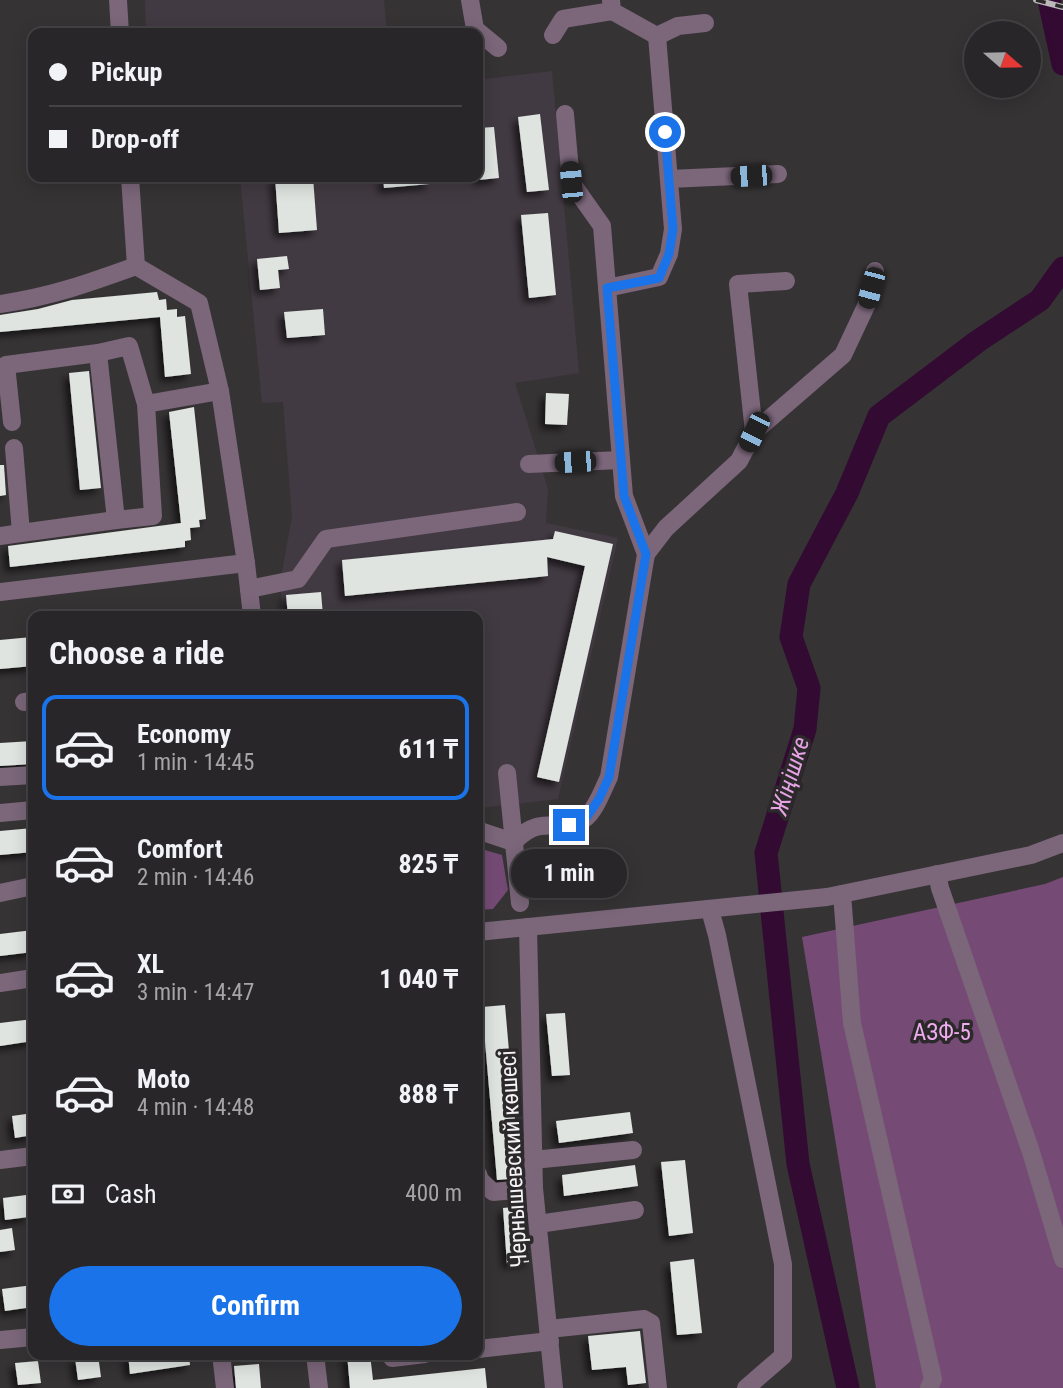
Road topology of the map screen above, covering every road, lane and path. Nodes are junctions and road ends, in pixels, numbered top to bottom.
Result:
1 (117, 0) edge
2 (470, 0) edge
3 (612, 6) edge
4 (705, 23) dead end
5 (120, 28) edge
6 (475, 28) edge
7 (553, 35) dead end
8 (483, 36) edge
9 (657, 36) junction
10 (498, 48) dead end
11 (565, 114) dead end
12 (778, 174) dead end
13 (669, 180) junction
14 (130, 182) edge
15 (136, 266) junction
16 (875, 271) dead end
17 (786, 281) dead end
18 (607, 288) junction
19 (0, 304) edge
20 (98, 353) junction
21 (3, 365) edge
22 (220, 391) junction
23 (146, 404) junction
24 (12, 422) dead end
25 (754, 432) junction
26 (15, 447) dead end
27 (621, 460) junction
28 (529, 464) dead end
29 (517, 512) dead end
30 (116, 520) junction
31 (21, 533) junction
32 (0, 536) edge
33 (646, 554) junction
34 (246, 563) junction
35 (249, 589) junction
36 (0, 592) edge
37 (251, 611) edge
38 (507, 773) dead end
39 (28, 775) edge
40 (0, 777) edge
41 (28, 810) edge
42 (0, 813) edge
43 (483, 832) edge
44 (513, 842) junction
45 (1063, 843) edge
46 (937, 874) junction
47 (28, 887) edge
48 (0, 893) edge
49 (834, 896) junction
50 (715, 909) junction
51 (527, 927) junction
52 (506, 929) junction
53 (483, 931) edge
54 (28, 979) edge
55 (0, 982) edge
56 (633, 1150) dead end
57 (28, 1157) edge
58 (0, 1160) edge
59 (533, 1160) junction
60 (483, 1183) edge
61 (534, 1188) junction
62 (635, 1210) dead end
63 (538, 1224) junction
64 (1063, 1259) edge
65 (549, 1335) junction
66 (28, 1337) edge
67 (0, 1340) edge
68 (483, 1348) edge
69 (222, 1360) edge
70 (317, 1360) edge
71 (225, 1388) edge
72 (319, 1388) edge
73 (554, 1388) edge
74 (658, 1388) edge
75 (746, 1388) edge
76 (929, 1388) edge

1 - 5 street
2 - 6 street
3 - 7 street
3 - 9 street
4 - 9 street
8 - 10 street
9 - 13 street
11 - 18 street
12 - 13 street
13 - 18 street
14 - 15 street
15 - 19 street
15 - 22 street
16 - 25 street
17 - 25 street
18 - 27 street
20 - 21 street
20 - 23 street
20 - 30 street
21 - 24 street
22 - 23 street
22 - 34 street
23 - 30 street
25 - 33 street
26 - 31 street
27 - 28 street
27 - 33 street
29 - 35 street
30 - 31 street
31 - 32 street
33 - 44 street
34 - 35 street
34 - 36 street
35 - 37 street
38 - 44 street
39 - 40 street
41 - 42 street
43 - 44 street
44 - 52 street
45 - 46 street
46 - 49 street
46 - 64 street
47 - 48 street
49 - 50 street
49 - 76 street
50 - 51 street
50 - 75 street
51 - 52 street
51 - 59 street, Чернышевский көшесі
52 - 53 street
54 - 55 street
56 - 59 street
57 - 58 street
59 - 61 street, Чернышевский көшесі
60 - 61 street
61 - 63 street, Чернышевский көшесі
62 - 63 street
63 - 65 street, Чернышевский көшесі
65 - 68 street
65 - 73 street, Чернышевский көшесі
65 - 74 street
66 - 67 street
69 - 71 street
70 - 72 street

